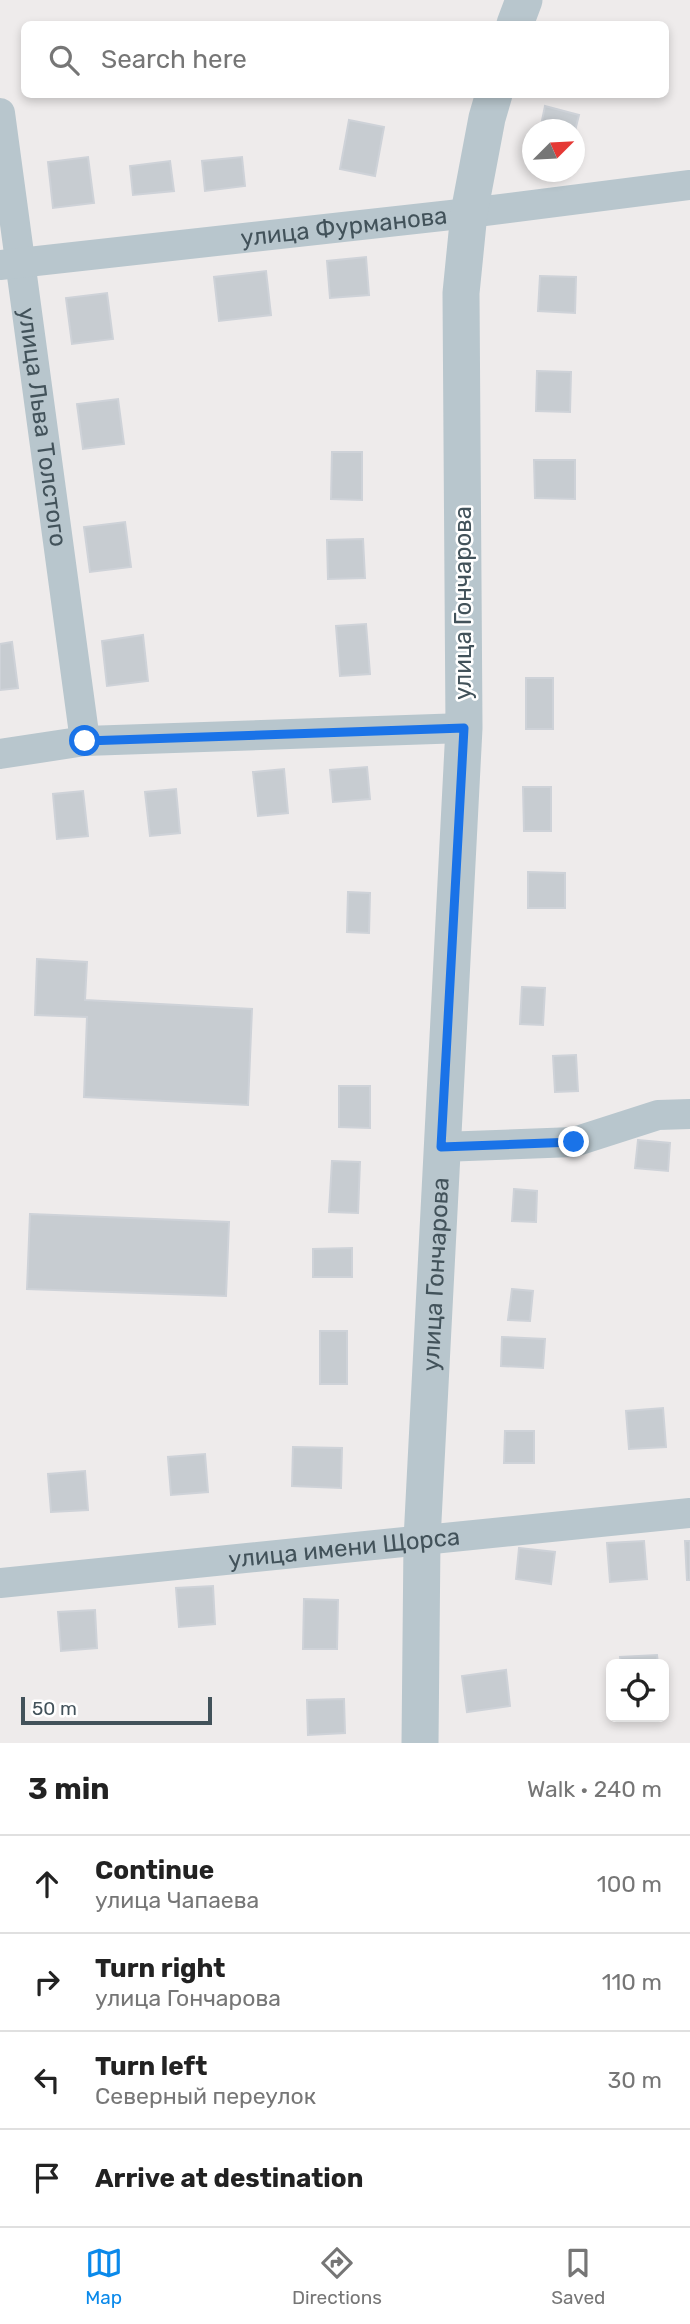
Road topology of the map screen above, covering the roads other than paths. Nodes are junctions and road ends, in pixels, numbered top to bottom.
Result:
1 (524, 0) edge
2 (516, 21) edge
3 (493, 98) edge
4 (0, 113) edge
5 (690, 185) edge
6 (469, 213) junction
7 (10, 264) edge
8 (464, 728) junction
9 (85, 741) junction
10 (0, 754) edge
11 (690, 1114) edge
12 (441, 1147) junction
13 (690, 1513) edge
14 (422, 1540) junction
15 (0, 1583) edge
16 (420, 1743) edge

1 - 2 street
3 - 6 street, улица Гончарова
4 - 7 street, улица Льва Толстого
5 - 6 street, улица Фурманова
6 - 7 street, улица Фурманова
6 - 8 street, улица Гончарова
7 - 9 street, улица Льва Толстого
8 - 9 street
8 - 12 street, улица Гончарова
9 - 10 street
11 - 12 street
12 - 14 street, улица Гончарова
13 - 14 street, улица имени Щорса
14 - 15 street, улица имени Щорса
14 - 16 street, улица Гончарова

